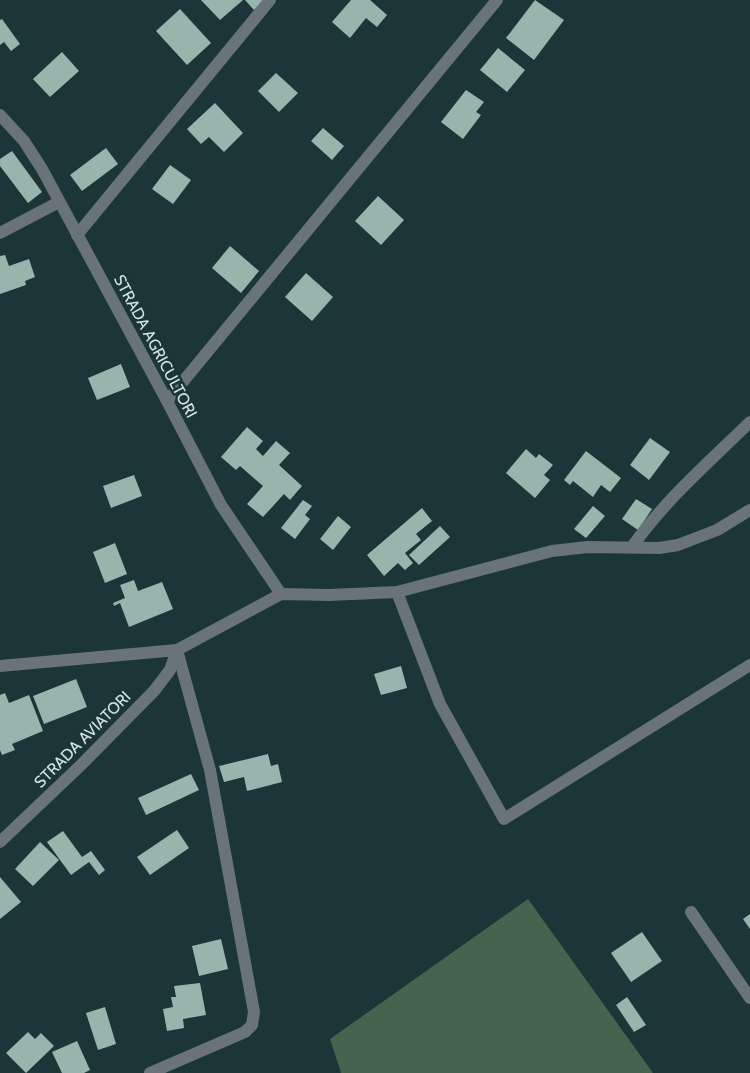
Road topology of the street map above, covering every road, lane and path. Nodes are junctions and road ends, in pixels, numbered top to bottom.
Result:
1 (270, 0) edge
2 (497, 0) edge
3 (0, 115) edge
4 (59, 202) junction
5 (0, 233) edge
6 (77, 235) junction
7 (167, 401) junction
8 (750, 422) edge
9 (750, 510) edge
10 (632, 547) junction
11 (397, 592) junction
12 (281, 594) junction
13 (177, 650) junction
14 (750, 665) edge
15 (0, 666) edge
16 (0, 842) edge
17 (691, 912) dead end
18 (750, 998) edge
19 (150, 1073) edge

1 - 6 street
2 - 7 street
3 - 4 street, STRADA AGRICULTORI
4 - 5 street
4 - 6 street, STRADA AGRICULTORI
6 - 7 street, STRADA AGRICULTORI
7 - 12 street, STRADA AGRICULTORI
8 - 10 street
9 - 10 street
10 - 11 street
11 - 12 street
11 - 14 street
12 - 13 street
13 - 15 street
13 - 16 street, STRADA AVIATORI
13 - 19 street
17 - 18 street

